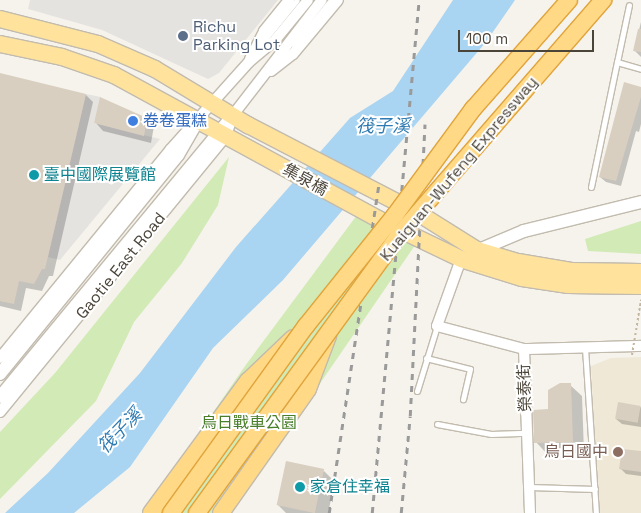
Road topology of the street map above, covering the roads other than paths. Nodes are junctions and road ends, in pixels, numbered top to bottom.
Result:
1 (289, 0) edge
2 (297, 0) edge
3 (308, 0) edge
4 (322, 0) edge
5 (331, 0) edge
6 (338, 0) edge
7 (569, 0) edge
8 (603, 0) edge
9 (629, 5) dead end
10 (0, 19) edge
11 (0, 44) edge
12 (249, 62) junction
13 (617, 62) junction
14 (641, 69) edge
15 (266, 75) junction
16 (214, 103) junction
17 (240, 119) junction
18 (198, 121) junction
19 (226, 136) junction
20 (591, 187) dead end
21 (641, 202) edge
22 (389, 225) junction
23 (477, 250) junction
24 (461, 259) junction
25 (641, 272) edge
26 (641, 286) edge
27 (306, 326) junction
28 (437, 326) junction
29 (331, 329) junction
30 (641, 346) edge
31 (585, 348) junction
32 (524, 349) junction
33 (426, 358) junction
34 (2, 359) edge
35 (0, 374) edge
36 (24, 377) junction
37 (418, 391) dead end
38 (0, 396) edge
39 (463, 399) dead end
40 (0, 412) edge
41 (437, 424) dead end
42 (527, 433) junction
43 (529, 486) junction
44 (595, 489) junction
45 (151, 513) edge
46 (177, 513) edge
47 (190, 513) edge
48 (197, 513) edge
49 (221, 513) edge
50 (530, 513) edge
51 (596, 513) edge

1 - 12 street, Gaotie East Road
2 - 12 lane
3 - 12 street, Gaotie East Road
4 - 15 street, Gaotie East Road
5 - 15 lane
6 - 15 street, Gaotie East Road
7 - 27 highway, Kuaiguan-Wufeng Expressway, bridge
8 - 29 highway, Kuaiguan-Wufeng Expressway, bridge
9 - 13 lane
10 - 16 main road, 集泉橋
11 - 18 main road, 集泉橋
12 - 16 street, Gaotie East Road
13 - 14 lane
13 - 20 lane
15 - 17 street, Gaotie East Road
16 - 17 main road, 集泉橋
16 - 18 street, Gaotie East Road
17 - 19 street, Gaotie East Road
17 - 23 main road, 集泉橋
18 - 19 main road, 集泉橋
18 - 34 street, Gaotie East Road
19 - 22 main road, 集泉橋
19 - 36 street, Gaotie East Road
21 - 23 street
22 - 24 main road, 集泉橋
22 - 46 street
22 - 47 street
23 - 24 street
23 - 25 main road, 集泉橋
24 - 26 main road, 集泉橋
24 - 28 street
27 - 45 highway, bridge
27 - 46 highway, Kuaiguan-Wufeng Expressway, bridge
28 - 32 street
28 - 33 lane
29 - 48 highway, Kuaiguan-Wufeng Expressway, bridge
29 - 49 highway, bridge
30 - 31 street, 榮泰街
31 - 32 street, 榮泰街
31 - 44 lane
32 - 42 street, 榮泰街
33 - 37 lane
33 - 39 lane
34 - 35 street, Gaotie East Road
34 - 36 street
36 - 38 street, Gaotie East Road
36 - 40 street, Gaotie East Road
41 - 42 lane
42 - 43 street, 榮泰街
43 - 44 lane
43 - 50 street, 榮泰街
44 - 51 lane

